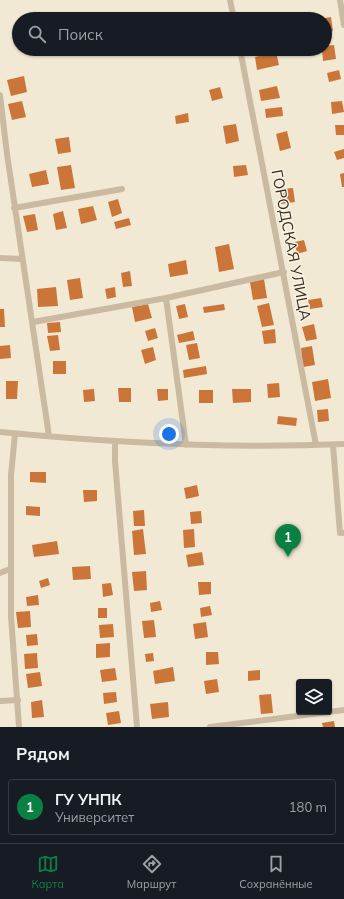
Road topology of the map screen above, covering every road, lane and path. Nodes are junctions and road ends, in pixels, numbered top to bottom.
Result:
1 (230, 0) edge
2 (340, 0) edge
3 (233, 12) edge
4 (344, 25) edge
5 (241, 56) edge
6 (0, 95) edge
7 (3, 154) edge
8 (122, 189) dead end
9 (14, 208) junction
10 (0, 258) edge
11 (22, 259) junction
12 (284, 272) junction
13 (166, 298) junction
14 (32, 322) junction
15 (0, 432) edge
16 (15, 434) junction
17 (48, 436) junction
18 (115, 442) junction
19 (344, 444) edge
20 (186, 445) junction
21 (316, 445) junction
22 (333, 445) junction
23 (344, 533) edge
24 (10, 569) junction
25 (0, 573) edge
26 (18, 700) junction
27 (0, 701) edge
28 (344, 710) edge
29 (19, 727) edge
30 (137, 727) edge
31 (210, 727) edge

1 - 3 street
2 - 4 street
5 - 12 street, ГОРОДСКАЯ УЛИЦА
6 - 7 street
7 - 9 street
8 - 9 street
9 - 11 street
10 - 11 street
11 - 14 street
12 - 13 street
12 - 21 street, ГОРОДСКАЯ УЛИЦА
13 - 14 street
13 - 20 street
14 - 17 street
15 - 16 street
16 - 17 street
16 - 24 street
17 - 18 street
18 - 20 street
18 - 30 street
19 - 22 street
20 - 21 street
21 - 22 street
22 - 23 street
24 - 25 street
24 - 26 street
26 - 27 street
26 - 29 street
28 - 31 street

